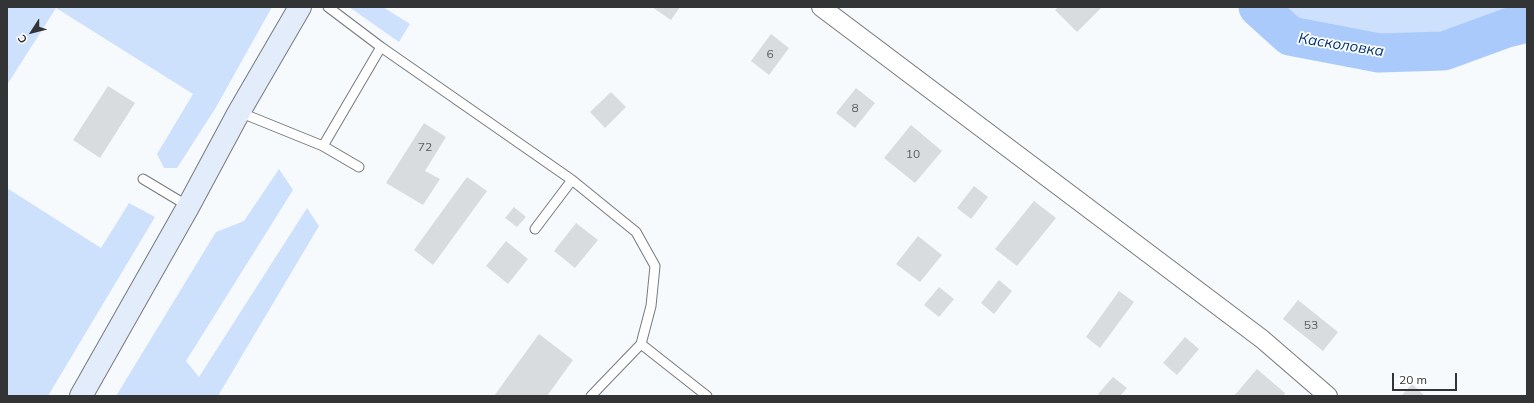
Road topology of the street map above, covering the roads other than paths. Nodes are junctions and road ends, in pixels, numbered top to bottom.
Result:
1 (300, 7) edge
2 (328, 7) edge
3 (821, 7) edge
4 (381, 47) junction
5 (239, 112) junction
6 (323, 146) junction
7 (359, 167) dead end
8 (143, 179) dead end
9 (572, 180) junction
10 (188, 207) junction
11 (535, 229) dead end
12 (641, 344) junction
13 (80, 396) edge
14 (591, 396) edge
15 (707, 396) edge
16 (1328, 396) edge

1 - 5 main road
2 - 4 lane
3 - 16 street
4 - 6 lane
4 - 9 lane
5 - 6 lane
5 - 10 main road
6 - 7 lane
8 - 10 lane
9 - 11 lane
9 - 12 lane
10 - 13 main road
12 - 14 lane
12 - 15 lane

